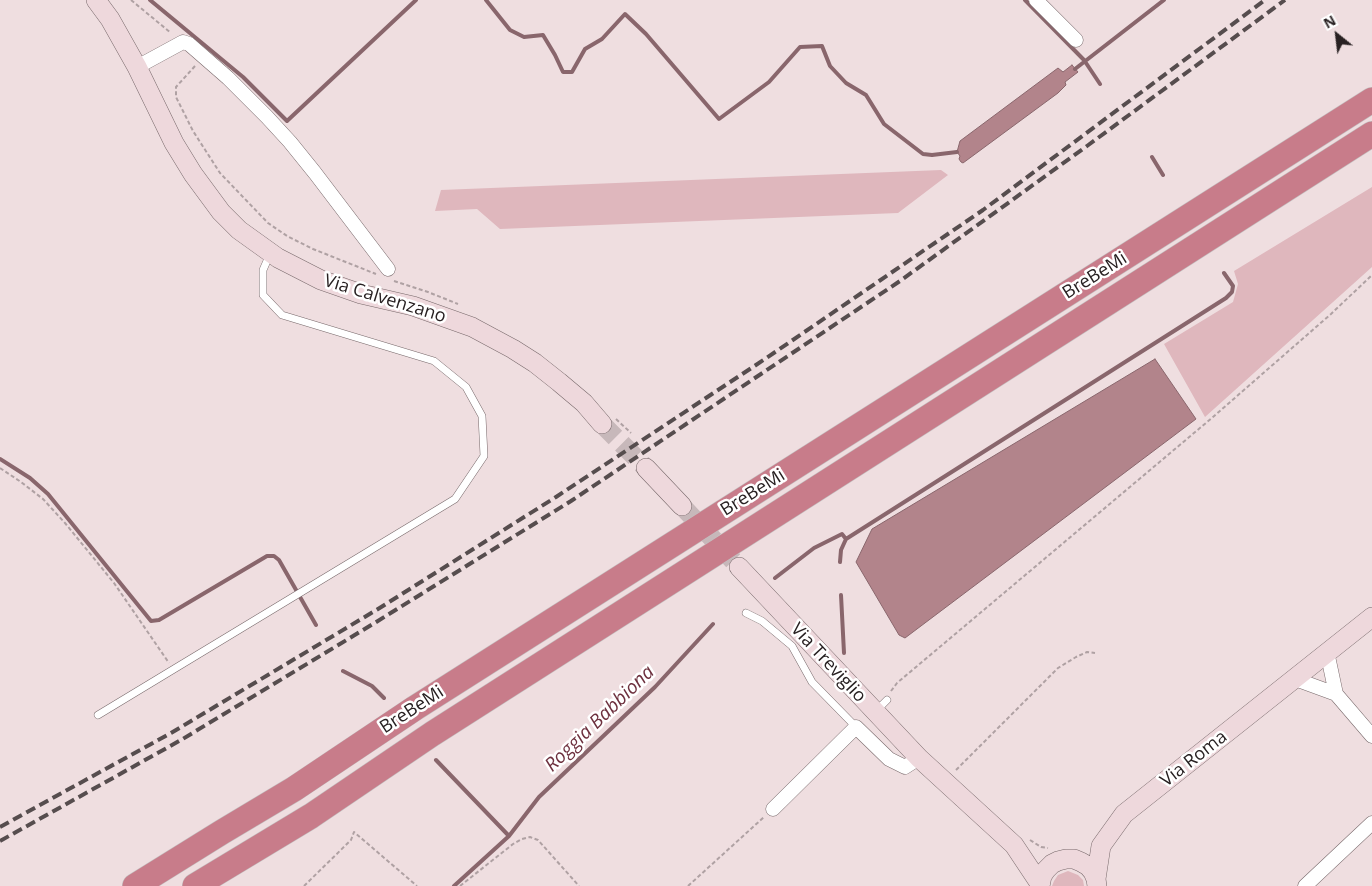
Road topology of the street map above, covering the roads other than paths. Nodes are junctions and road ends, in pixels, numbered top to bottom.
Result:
1 (96, 0) edge
2 (1036, 0) edge
3 (1076, 40) dead end
4 (136, 67) junction
5 (1372, 100) edge
6 (1372, 134) edge
7 (270, 253) junction
8 (388, 269) dead end
9 (602, 424) tunnel mouth
10 (646, 468) tunnel mouth
11 (682, 506) tunnel mouth
12 (738, 567) tunnel mouth
13 (746, 613) dead end
14 (1372, 617) edge
15 (1327, 654) junction
16 (1295, 679) junction
17 (1336, 694) junction
18 (98, 715) dead end
19 (856, 726) junction
20 (1372, 736) edge
21 (918, 758) junction
22 (773, 809) road end
23 (1372, 823) edge
24 (1021, 842) junction
25 (1101, 846) junction
26 (1060, 856) junction
27 (1096, 882) edge
28 (1040, 885) edge
29 (135, 886) edge
30 (195, 886) edge
31 (1305, 886) edge

1 - 4 main road, Via Calvenzano
2 - 3 street
4 - 7 main road, Via Calvenzano
4 - 8 street
5 - 29 highway, BreBeMi
6 - 30 highway, BreBeMi
7 - 9 main road, Via Calvenzano
7 - 18 lane
10 - 11 main road
12 - 21 main road, Via Treviglio
13 - 19 lane
14 - 15 main road, Via Roma
15 - 16 main road, Via Roma
15 - 17 street
16 - 17 street
16 - 25 main road, Via Roma
17 - 20 street
19 - 21 street, Via Treviglio
19 - 22 street, Via Treviglio
21 - 24 main road, Via Treviglio
23 - 31 street
24 - 26 main road, Via Treviglio
24 - 28 main road, Via Treviglio
25 - 26 main road, Via Roma
25 - 27 main road, Via Roma
26 - 27 main road, Via Treviglio
26 - 28 main road, Via Treviglio

